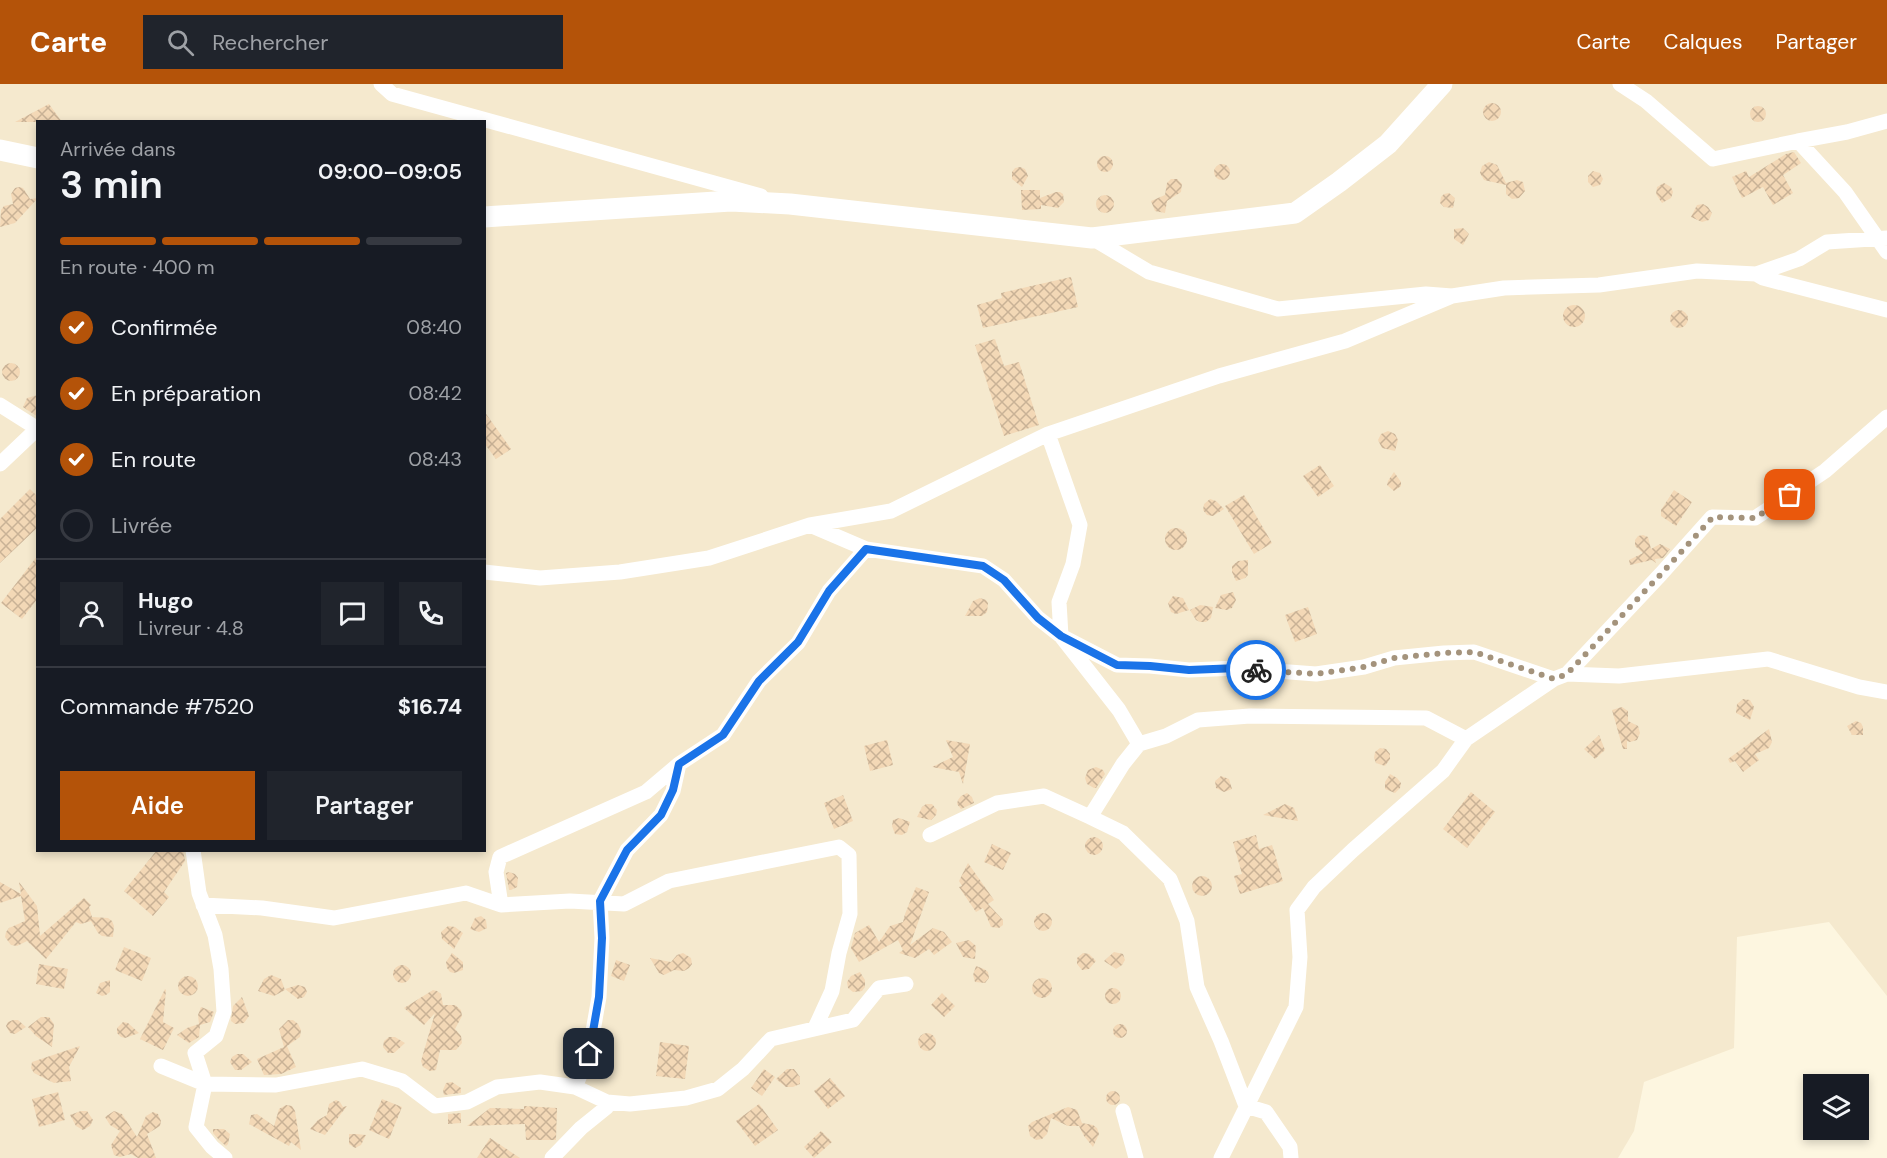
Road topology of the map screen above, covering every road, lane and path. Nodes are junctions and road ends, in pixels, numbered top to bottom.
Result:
1 (381, 84) edge
2 (1442, 84) edge
3 (1620, 84) edge
4 (1887, 121) edge
5 (1798, 141) junction
6 (0, 150) edge
7 (36, 158) edge
8 (790, 204) junction
9 (486, 217) edge
10 (1092, 238) junction
11 (1885, 243) edge
12 (1756, 273) junction
13 (1452, 296) junction
14 (1887, 310) edge
15 (0, 405) edge
16 (1887, 417) edge
17 (36, 427) edge
18 (36, 429) edge
19 (1048, 434) junction
20 (0, 464) edge
21 (810, 525) junction
22 (866, 549) junction
23 (486, 572) edge
24 (1061, 636) junction
25 (1560, 676) junction
26 (1887, 692) edge
27 (1466, 739) junction
28 (1139, 744) junction
29 (679, 764) junction
30 (1090, 817) junction
31 (930, 835) dead end
32 (193, 852) edge
33 (600, 901) junction
34 (203, 905) junction
35 (501, 905) junction
36 (906, 984) dead end
37 (815, 1028) junction
38 (161, 1066) dead end
39 (205, 1084) junction
40 (575, 1087) junction
41 (607, 1102) junction
42 (1246, 1106) junction
43 (1123, 1111) dead end
44 (225, 1158) edge
45 (552, 1158) edge
46 (1136, 1158) edge
47 (1221, 1158) edge
48 (1291, 1158) edge

1 - 8 street
2 - 10 street
3 - 5 street
4 - 5 street
5 - 11 street
6 - 7 street
8 - 9 street
8 - 10 street
10 - 13 street
11 - 12 street
12 - 13 street
12 - 14 street
13 - 19 street
15 - 17 street
16 - 25 street
18 - 20 street
19 - 21 street
19 - 24 street
21 - 22 street
21 - 23 street
22 - 24 street
22 - 29 street
24 - 25 street
24 - 28 street
25 - 26 street
25 - 27 street
27 - 28 street
27 - 42 street
28 - 30 street
29 - 33 street
29 - 35 street
30 - 31 street
30 - 42 street
32 - 34 street
33 - 35 street
33 - 37 street
33 - 40 street
34 - 35 street
34 - 39 street
36 - 37 street
37 - 41 street
38 - 39 street
39 - 40 street
39 - 44 street
40 - 41 street
41 - 45 street
42 - 47 street
42 - 48 street
43 - 46 street

